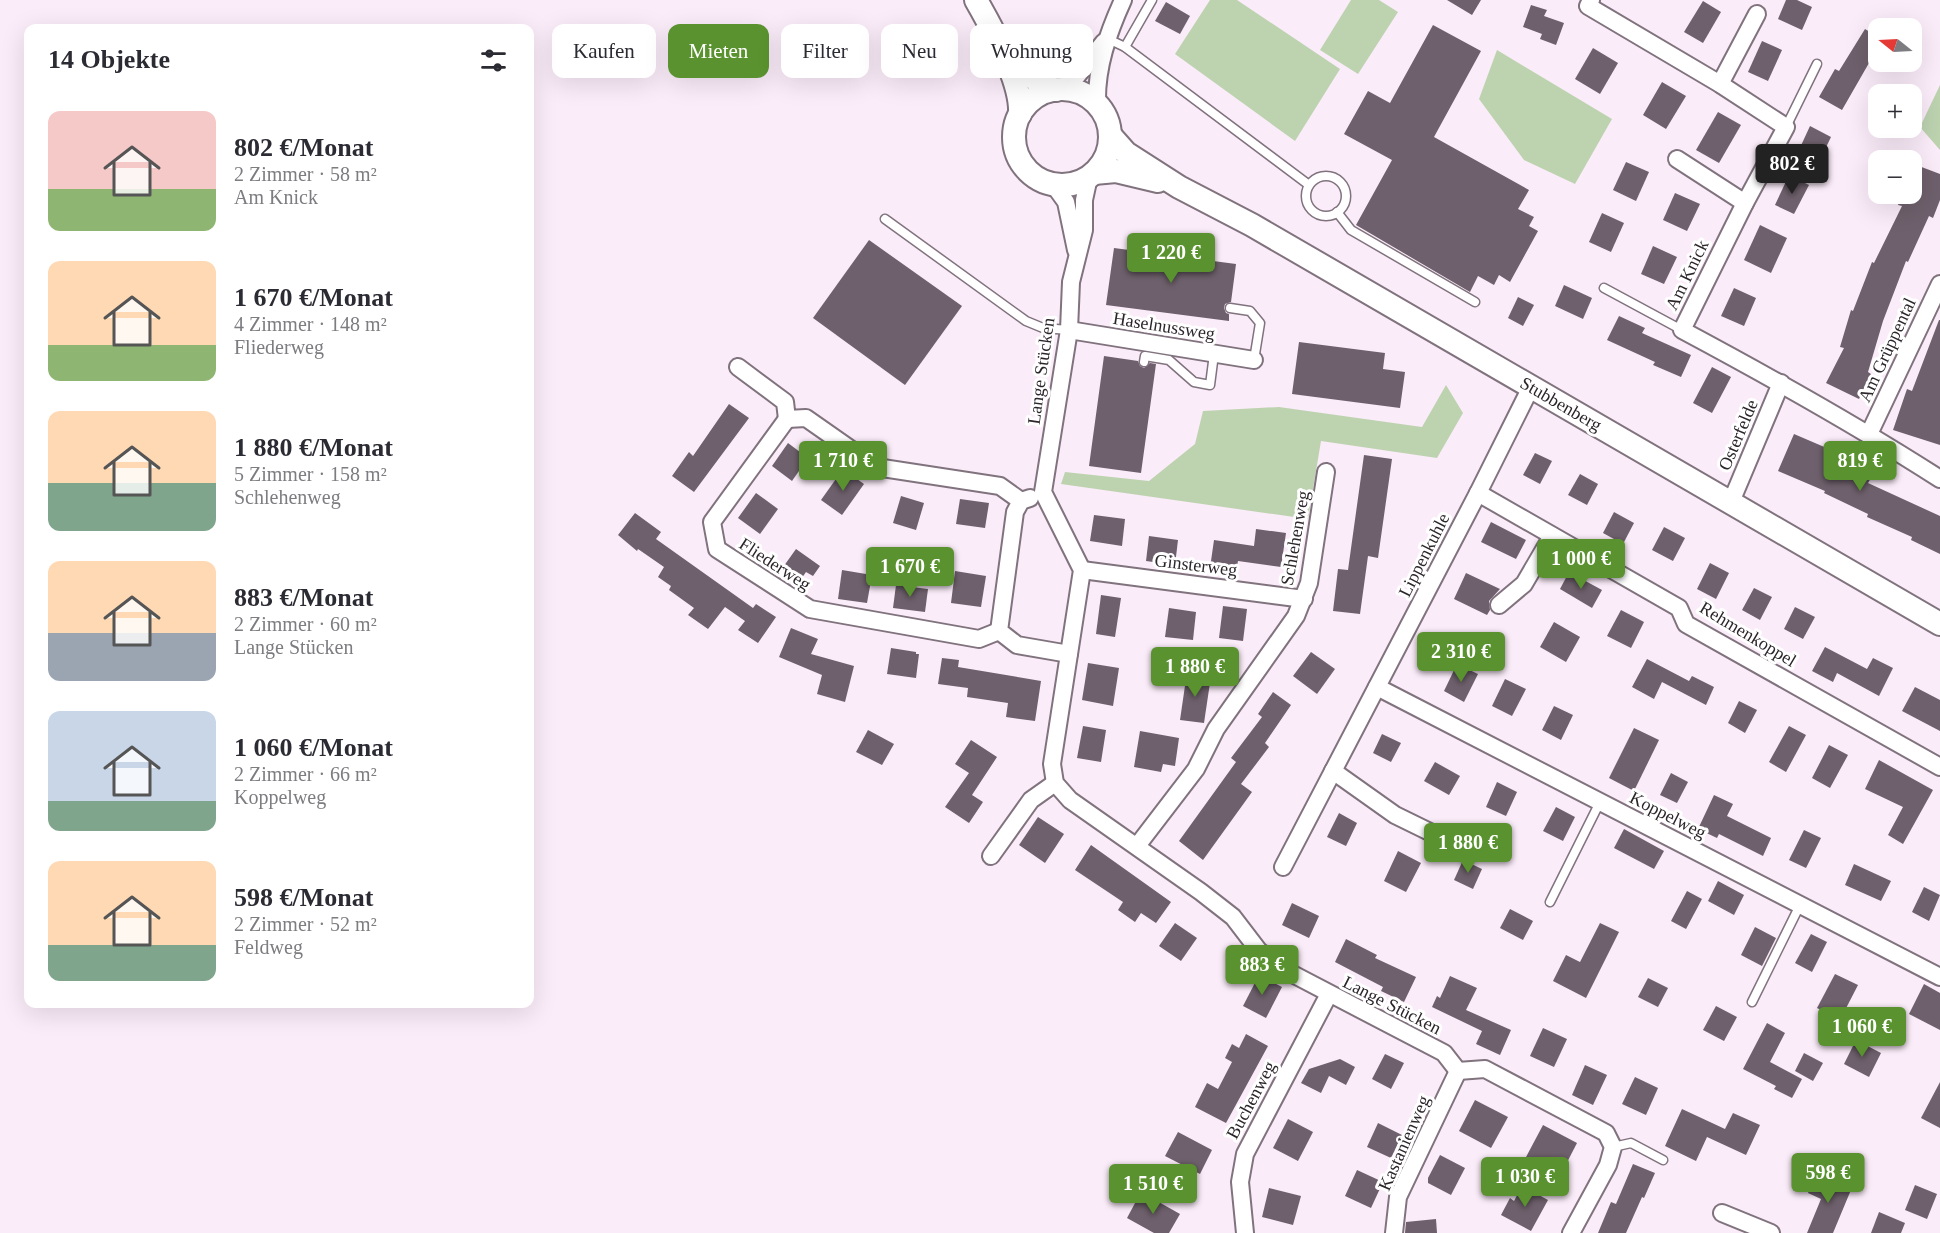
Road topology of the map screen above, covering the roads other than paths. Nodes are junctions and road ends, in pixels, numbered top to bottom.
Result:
1 (976, 0) edge
2 (1123, 0) edge
3 (1152, 0) edge
4 (1591, 0) edge
5 (1757, 14) dead end
6 (990, 24) edge
7 (1106, 39) junction
8 (1125, 47) junction
9 (1817, 64) dead end
10 (1013, 78) edge
11 (1033, 78) edge
12 (1720, 84) junction
13 (1059, 89) junction
14 (1097, 104) junction
15 (1020, 114) junction
16 (1786, 127) junction
17 (1110, 135) junction
18 (1677, 159) dead end
19 (1092, 175) junction
20 (1053, 184) junction
21 (1309, 185) junction
22 (1179, 188) junction
23 (1745, 202) junction
24 (1337, 212) junction
25 (885, 219) dead end
26 (1077, 255) junction
27 (1940, 284) edge
28 (1604, 288) dead end
29 (1475, 302) dead end
30 (1230, 308) dead end
31 (1069, 330) junction
32 (1682, 330) junction
33 (1214, 354) junction
34 (1254, 360) joint
35 (1144, 362) dead end
36 (738, 366) dead end
37 (1781, 382) junction
38 (1530, 387) junction
39 (787, 419) junction
40 (1869, 434) junction
41 (1326, 472) dead end
42 (1940, 479) edge
43 (1043, 492) junction
44 (1478, 493) junction
45 (1021, 501) junction
46 (1731, 502) junction
47 (1552, 536) junction
48 (1082, 570) junction
49 (1304, 599) junction
50 (1499, 605) dead end
51 (1940, 624) edge
52 (999, 631) junction
53 (1069, 654) junction
54 (1377, 687) junction
55 (1940, 767) edge
56 (1333, 771) junction
57 (1055, 783) junction
58 (1600, 802) junction
59 (1442, 838) dead end
60 (1137, 846) junction
61 (992, 856) dead end
62 (1283, 867) dead end
63 (1550, 902) dead end
64 (1800, 905) junction
65 (1940, 977) edge
66 (1329, 994) junction
67 (1752, 1002) dead end
68 (1458, 1071) junction
69 (1614, 1147) junction
70 (1663, 1160) dead end
71 (1722, 1213) dead end
72 (1245, 1233) edge
73 (1394, 1233) edge
74 (1571, 1233) edge
75 (1771, 1233) edge

1 - 6 main road
2 - 7 street
3 - 8 lane
4 - 12 street
5 - 12 street
7 - 8 lane
7 - 13 street
7 - 14 street
8 - 21 lane
9 - 16 lane
10 - 15 main road
11 - 13 main road
12 - 16 street
13 - 14 main road
13 - 15 main road
14 - 17 main road
15 - 20 main road
16 - 23 street, Am Knick
17 - 19 main road
17 - 22 main road, Stubbenberg
18 - 23 street
19 - 20 main road
19 - 22 main road, Stubbenberg
19 - 26 street, Lange Stücken
20 - 26 street, Lange Stücken
21 - 24 lane
21 - 24 lane
22 - 38 main road, Stubbenberg
23 - 32 street, Am Knick
24 - 29 lane
25 - 31 lane
26 - 31 street, Lange Stücken
27 - 40 street, Am Grüppental
28 - 32 lane
30 - 34 lane
31 - 33 street, Haselnussweg
31 - 43 street, Lange Stücken
32 - 37 street, Am Knick
33 - 34 street, Haselnussweg
33 - 35 lane
36 - 39 street
37 - 40 street, Am Grüppental
37 - 46 street, Osterfelde
38 - 44 street, Lippenkuhle
38 - 46 main road, Stubbenberg
39 - 45 street
39 - 52 street, Fliederweg
40 - 42 street, Am Grüppental
41 - 49 street, Schlehenweg
43 - 45 street
43 - 48 street
44 - 47 street, Rehmenkoppel
44 - 54 street, Lippenkuhle
45 - 52 street
46 - 51 main road, Stubbenberg
47 - 50 street
47 - 55 street, Rehmenkoppel
48 - 49 street, Ginsterweg
48 - 53 street
49 - 60 street, Schlehenweg
52 - 53 street
53 - 57 street
54 - 56 street, Lippenkuhle
54 - 58 street, Koppelweg
56 - 59 street
56 - 62 street, Lippenkuhle
57 - 60 street, Lange Stücken
57 - 61 street
58 - 63 lane
58 - 64 street, Koppelweg
60 - 66 street, Lange Stücken
64 - 65 street, Koppelweg
64 - 67 lane
66 - 68 street, Lange Stücken
66 - 72 street, Buchenweg
68 - 69 street
68 - 73 street, Kastanienweg
69 - 70 lane
69 - 74 street
71 - 75 street

